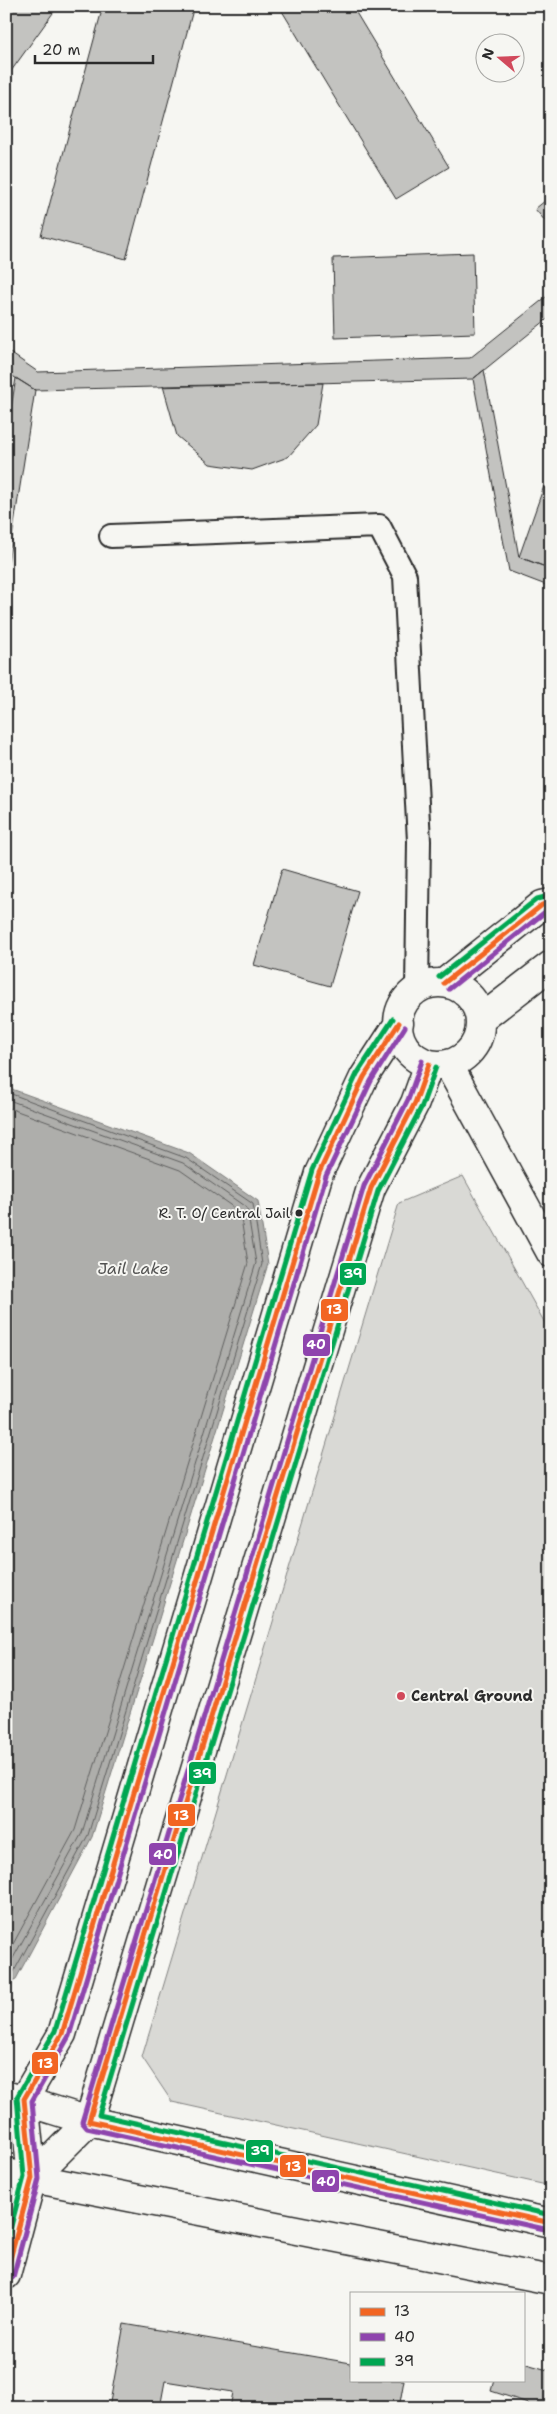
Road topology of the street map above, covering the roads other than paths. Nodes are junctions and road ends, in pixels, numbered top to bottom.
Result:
1 (111, 536) dead end
2 (551, 903) edge
3 (551, 965) edge
4 (444, 983) junction
5 (417, 990) junction
6 (480, 1020) junction
7 (399, 1023) junction
8 (439, 1064) junction
9 (551, 1253) edge
10 (15, 2097) edge
11 (89, 2122) junction
12 (19, 2175) edge
13 (551, 2223) edge
14 (6, 2275) edge
15 (551, 2280) edge

1 - 5 lane
2 - 4 main road
3 - 6 main road
4 - 5 main road
4 - 6 main road
5 - 7 main road
6 - 8 main road
7 - 8 main road
7 - 10 main road
8 - 9 main road
8 - 11 main road
10 - 11 main road
10 - 12 main road
11 - 12 main road
11 - 13 main road
12 - 14 main road
12 - 15 main road

